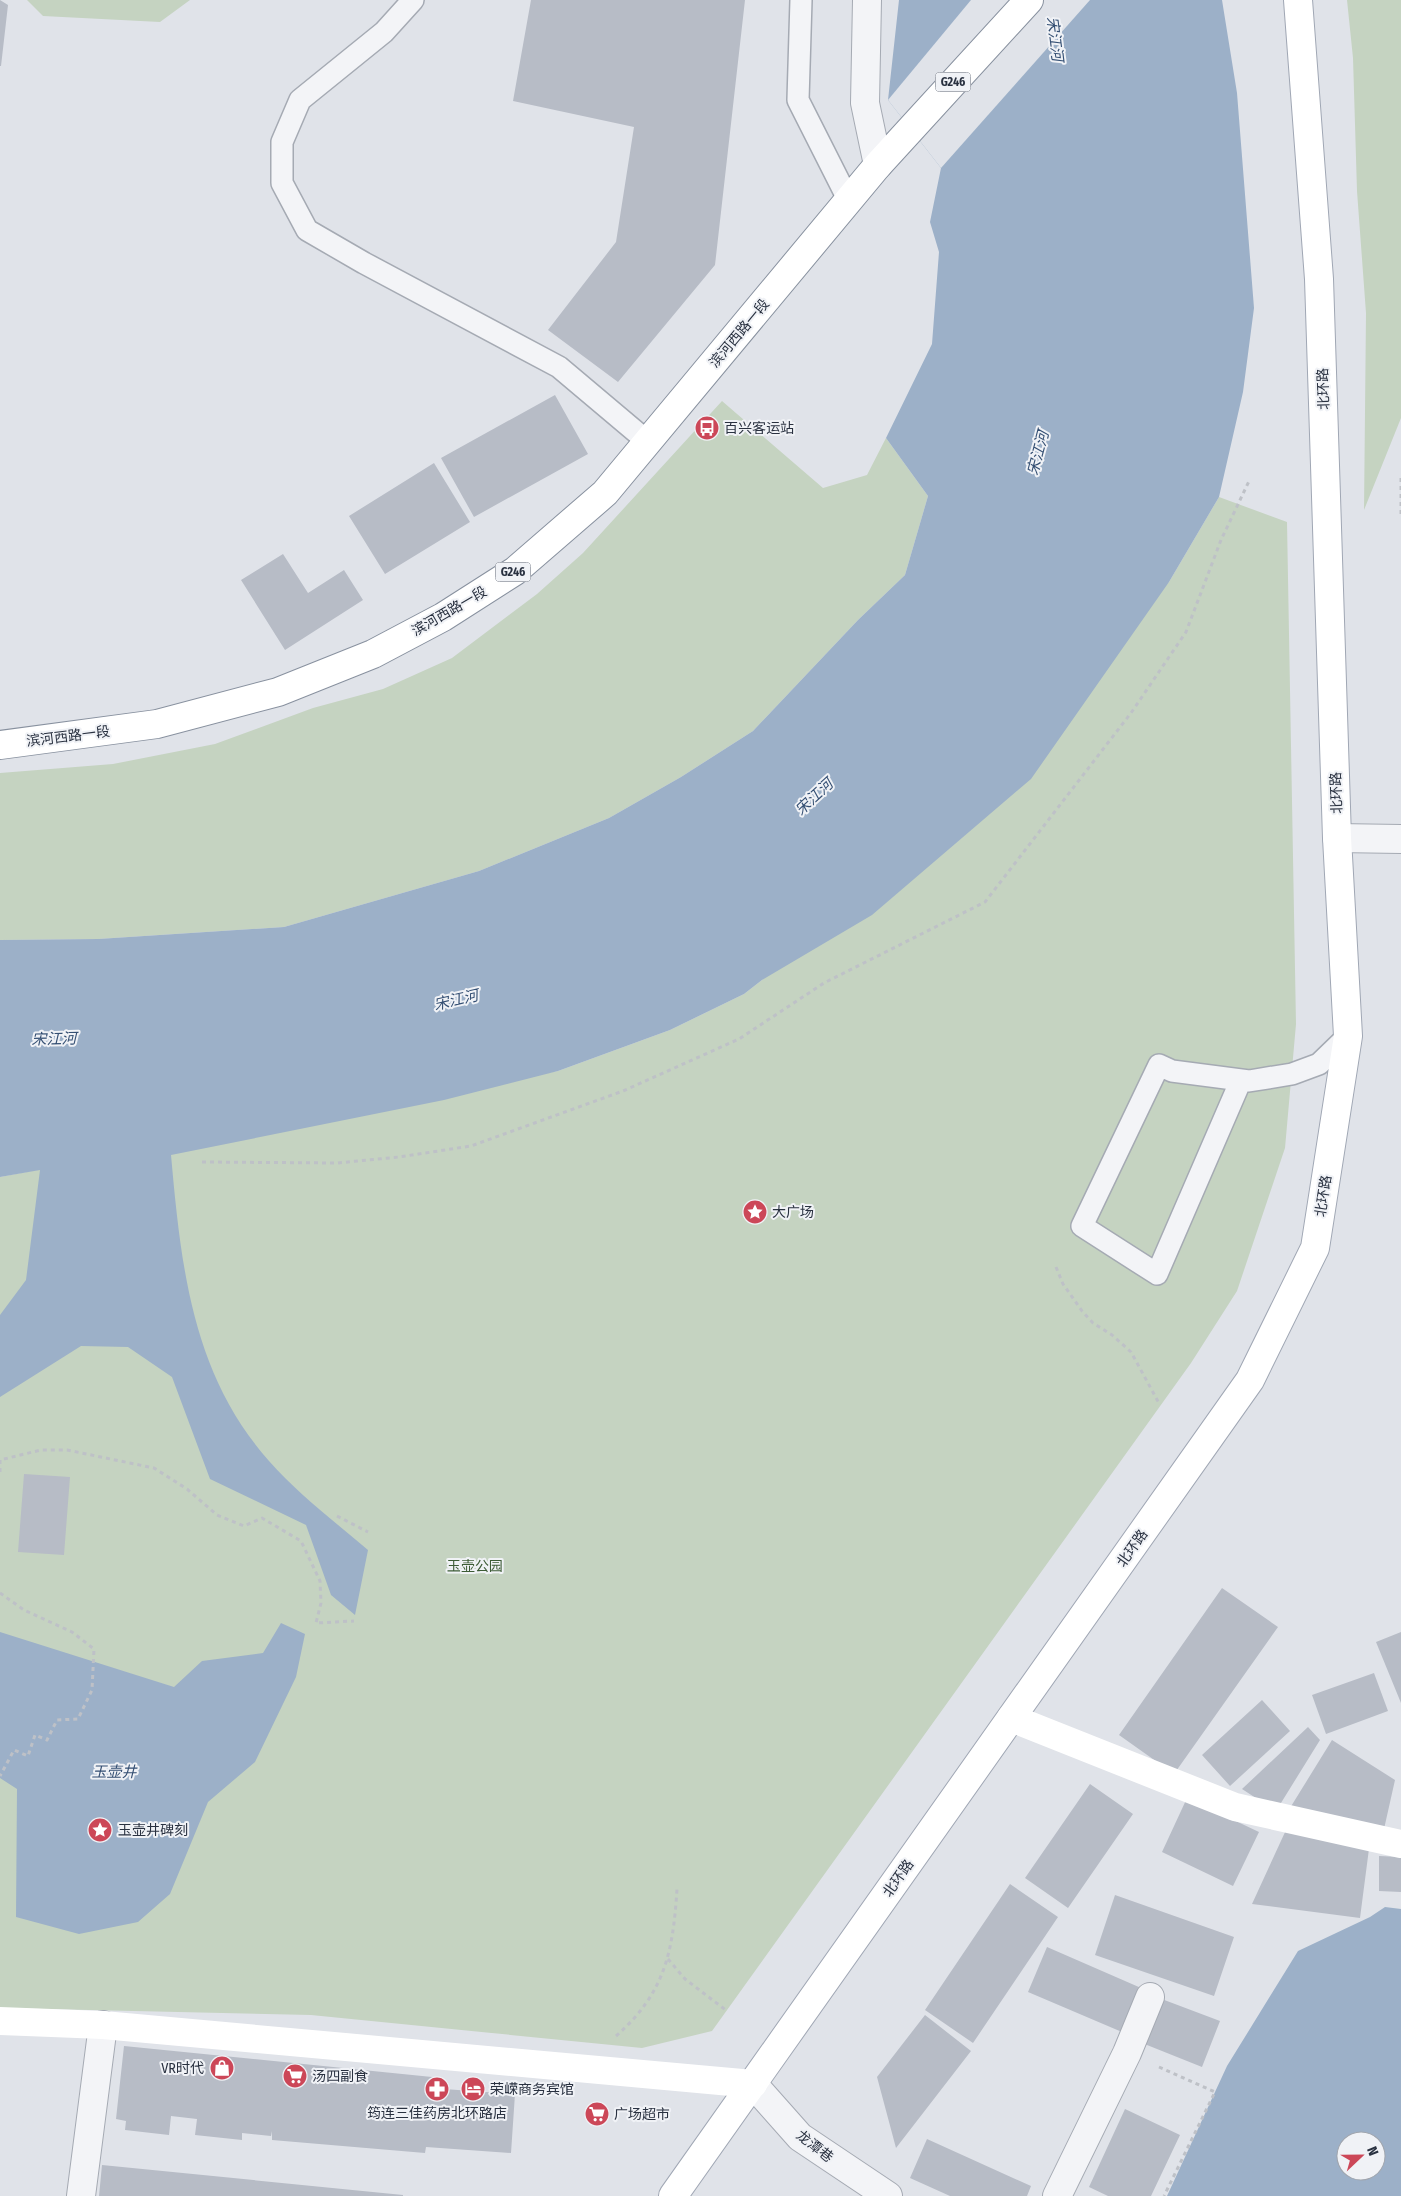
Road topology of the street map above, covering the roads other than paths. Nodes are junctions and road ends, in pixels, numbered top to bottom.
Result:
1 (413, 0) edge
2 (801, 0) edge
3 (867, 0) edge
4 (1028, 0) edge
5 (1298, 0) edge
6 (878, 165) junction
7 (849, 201) junction
8 (648, 442) junction
9 (0, 745) edge
10 (1337, 838) junction
11 (1401, 838) edge
12 (1348, 1036) junction
13 (1240, 1080) junction
14 (1011, 1718) junction
15 (1401, 1844) edge
16 (1150, 1997) dead end
17 (0, 2020) edge
18 (103, 2025) junction
19 (752, 2084) junction
20 (81, 2196) edge
21 (673, 2196) edge
22 (888, 2196) edge
23 (1057, 2196) edge

1 - 8 lane
2 - 7 lane
3 - 6 street
4 - 6 main road, G246
5 - 10 main road, 北环路
6 - 7 main road, 滨河西路一段 / G246
7 - 8 main road, 滨河西路一段 / G246
8 - 9 main road, 滨河西路一段 / G246
10 - 11 street
10 - 12 main road, 北环路
12 - 13 lane
12 - 14 main road, 北环路
13 - 13 lane
14 - 15 main road
14 - 19 main road, 北环路
16 - 23 street
17 - 18 main road
18 - 19 main road
18 - 20 street
19 - 21 main road, 北环路
19 - 22 street, 龙潭巷

